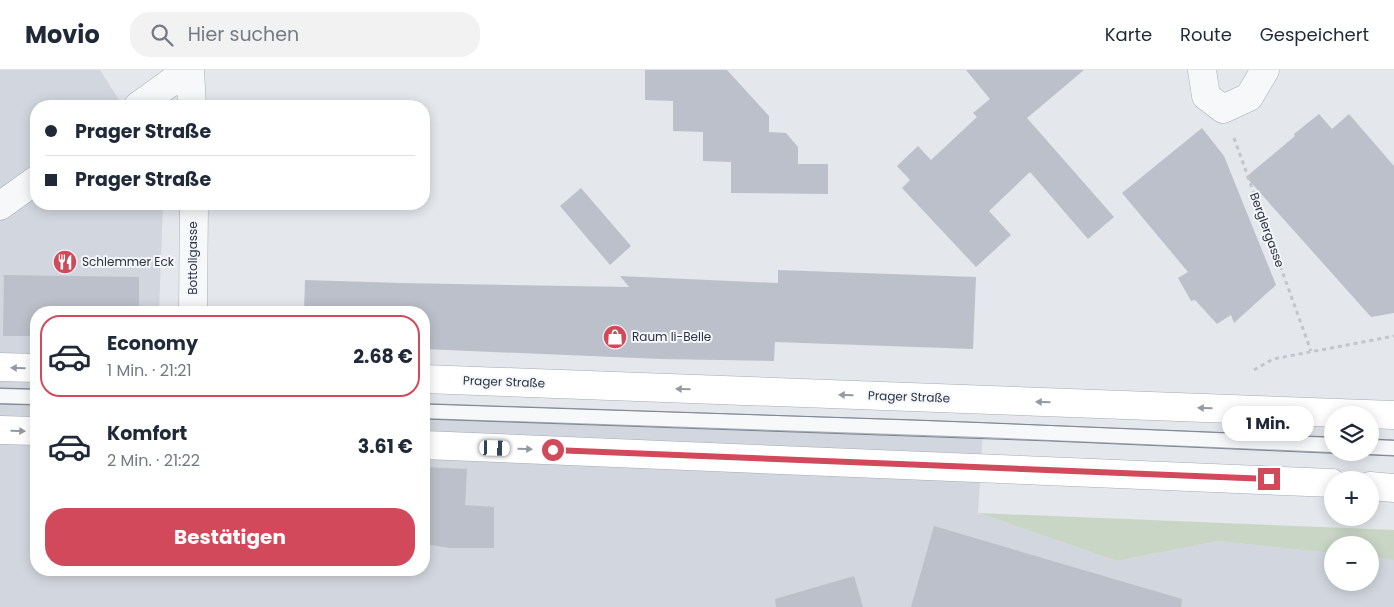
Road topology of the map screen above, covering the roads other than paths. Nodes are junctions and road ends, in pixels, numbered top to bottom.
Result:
1 (189, 70) edge
2 (1202, 70) edge
3 (1265, 70) edge
4 (146, 100) edge
5 (192, 100) edge
6 (30, 184) edge
7 (0, 206) edge
8 (194, 210) edge
9 (193, 306) edge
10 (0, 367) edge
11 (30, 368) edge
12 (430, 379) edge
13 (0, 396) edge
14 (30, 397) edge
15 (430, 411) edge
16 (1394, 415) edge
17 (0, 430) edge
18 (30, 431) edge
19 (430, 445) edge
20 (1324, 446) edge
21 (1379, 447) edge
22 (1394, 448) edge
23 (1324, 482) edge
24 (1379, 487) edge
25 (1394, 488) edge

1 - 4 street
1 - 5 street
2 - 3 street
6 - 7 street
8 - 9 street, Bottoligasse
11 -> 10 main road
16 -> 12 main road, Prager Straße
13 - 14 lane
15 - 20 lane
17 -> 18 main road
19 -> 23 main road
21 - 22 lane
24 - 25 main road

